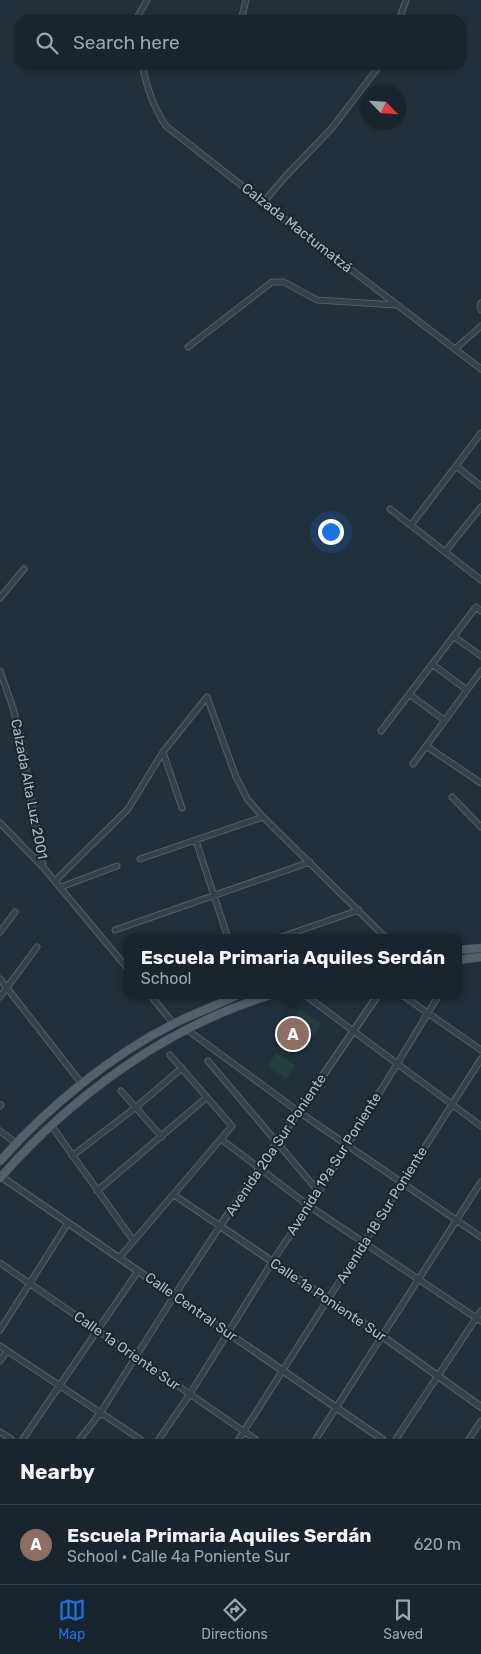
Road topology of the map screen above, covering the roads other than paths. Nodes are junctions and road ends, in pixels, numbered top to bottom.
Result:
1 (147, 0) edge
2 (246, 0) edge
3 (406, 0) edge
4 (140, 15) edge
5 (242, 15) edge
6 (401, 15) edge
7 (143, 70) edge
8 (376, 70) edge
9 (263, 203) junction
10 (481, 303) edge
11 (397, 306) junction
12 (481, 310) edge
13 (481, 326) edge
14 (188, 347) dead end
15 (455, 350) junction
16 (481, 369) edge
17 (481, 433) edge
18 (456, 466) junction
19 (481, 486) edge
20 (481, 508) edge
21 (390, 509) dead end
22 (411, 525) junction
23 (445, 552) junction
24 (24, 569) dead end
25 (481, 580) edge
26 (0, 598) edge
27 (481, 611) edge
28 (453, 636) junction
29 (481, 656) edge
30 (432, 664) junction
31 (0, 671) edge
32 (481, 672) edge
33 (475, 679) junction
34 (481, 683) edge
35 (467, 690) junction
36 (409, 694) junction
37 (444, 720) junction
38 (381, 730) dead end
39 (426, 746) junction
40 (162, 752) junction
41 (412, 764) dead end
42 (481, 783) edge
43 (452, 797) dead end
44 (182, 808) dead end
45 (264, 817) junction
46 (0, 823) edge
47 (480, 825) edge
48 (196, 841) junction
49 (140, 860) dead end
50 (310, 862) junction
51 (118, 866) dead end
52 (43, 867) junction
53 (55, 881) junction
54 (61, 887) junction
55 (214, 897) junction
56 (359, 910) junction
57 (15, 912) dead end
58 (116, 930) dead end
59 (0, 932) edge
60 (227, 934) edge
61 (290, 934) edge
62 (382, 934) edge
63 (37, 947) dead end
64 (481, 948) edge
65 (462, 950) edge
66 (481, 958) edge
67 (462, 961) edge
68 (124, 964) edge
69 (0, 979) edge
70 (7, 988) junction
71 (0, 998) edge
72 (153, 999) edge
73 (229, 999) edge
74 (258, 999) edge
75 (310, 999) edge
76 (375, 999) edge
77 (407, 999) edge
78 (437, 999) edge
79 (428, 1014) junction
80 (174, 1024) junction
81 (186, 1029) junction
82 (354, 1032) junction
83 (481, 1050) edge
84 (170, 1055) dead end
85 (481, 1059) edge
86 (208, 1061) dead end
87 (396, 1064) junction
88 (182, 1068) junction
89 (82, 1084) junction
90 (121, 1091) dead end
91 (207, 1097) junction
92 (452, 1105) junction
93 (135, 1108) junction
94 (299, 1112) junction
95 (51, 1125) junction
96 (481, 1126) edge
97 (0, 1131) edge
98 (162, 1137) junction
99 (221, 1139) junction
100 (16, 1143) junction
101 (277, 1144) junction
102 (346, 1145) junction
103 (72, 1156) junction
104 (0, 1161) edge
105 (259, 1169) junction
106 (0, 1177) edge
107 (481, 1182) edge
108 (402, 1184) junction
109 (98, 1191) junction
110 (318, 1192) junction
111 (174, 1195) junction
112 (309, 1206) junction
113 (456, 1221) junction
114 (68, 1222) junction
115 (220, 1226) junction
116 (481, 1237) edge
117 (133, 1240) junction
118 (364, 1244) junction
119 (119, 1258) junction
120 (0, 1262) edge
121 (272, 1262) junction
122 (138, 1271) junction
123 (419, 1279) junction
124 (30, 1283) junction
125 (174, 1296) junction
126 (328, 1300) junction
127 (481, 1311) edge
128 (479, 1319) edge
129 (0, 1330) edge
130 (97, 1330) junction
131 (228, 1333) junction
132 (382, 1336) junction
133 (0, 1346) edge
134 (7, 1351) junction
135 (136, 1357) junction
136 (0, 1361) edge
137 (283, 1371) junction
138 (438, 1377) junction
139 (60, 1385) junction
140 (190, 1394) junction
141 (481, 1407) edge
142 (336, 1408) junction
143 (100, 1412) junction
144 (481, 1422) edge
145 (0, 1432) edge
146 (244, 1432) junction
147 (11, 1439) edge
148 (23, 1439) edge
149 (80, 1439) edge
150 (140, 1439) edge
151 (159, 1439) edge
152 (239, 1439) edge
153 (255, 1439) edge
154 (316, 1439) edge
155 (382, 1439) edge
156 (396, 1439) edge
157 (469, 1439) edge

1 - 4 street
2 - 5 street
3 - 6 street
7 - 9 street, Calzada Mactumatzá
8 - 9 street
9 - 11 street, Calzada Mactumatzá
10 - 12 street
11 - 14 street
11 - 15 street, Calzada Mactumatzá
13 - 15 street
15 - 16 street, Calzada Mactumatzá
17 - 18 street
18 - 19 street
18 - 22 street
20 - 23 street
21 - 22 street
22 - 23 street
23 - 25 street
24 - 26 street
27 - 28 street
28 - 29 street
28 - 30 street
30 - 35 street
30 - 36 street
31 - 52 street, Calzada Alta Luz 2001
32 - 33 street
33 - 34 street
33 - 35 street
35 - 37 street
36 - 37 street
36 - 38 street
37 - 39 street
39 - 41 street
39 - 42 street
40 - 44 street
40 - 45 street
40 - 53 street
43 - 47 street
45 - 48 street
45 - 50 street
46 - 52 street
48 - 49 street
48 - 55 street
50 - 55 street
50 - 56 street
51 - 54 street
52 - 53 street, Calzada Alta Luz 2001
53 - 54 street, Calzada Alta Luz 2001
54 - 68 street, Calzada Alta Luz 2001
55 - 58 street
55 - 60 street
56 - 61 street
56 - 62 street
57 - 59 street
63 - 70 street
64 - 65 main road
66 - 67 main road
69 - 70 street
70 - 71 street
70 - 89 street
72 - 80 street
73 - 80 main road
74 - 81 main road
75 - 82 street
76 - 82 street, Avenida 20a Sur Poniente
77 - 79 street
78 - 79 street, Avenida 19a Sur Poniente
79 - 83 street
79 - 87 street, Avenida 19a Sur Poniente
80 - 89 main road
81 - 94 street
81 - 95 main road
82 - 87 street
82 - 94 street, Avenida 20a Sur Poniente
84 - 88 street
85 - 92 street, Avenida 18 Sur Poniente
86 - 101 street
87 - 92 street
87 - 102 street, Avenida 19a Sur Poniente
88 - 91 street
88 - 93 street
89 - 100 main road
90 - 93 street
91 - 98 street
91 - 99 street
92 - 96 street
92 - 108 street, Avenida 18 Sur Poniente
93 - 98 street
93 - 103 street
94 - 101 street, Avenida 20a Sur Poniente
94 - 102 street
95 - 103 street
95 - 106 main road
97 - 100 street
98 - 109 street
99 - 105 street
99 - 111 street
100 - 104 main road
101 - 105 street, Avenida 20a Sur Poniente
101 - 110 street
102 - 108 street
102 - 110 street, Avenida 19a Sur Poniente
103 - 109 street
105 - 112 street
105 - 115 street, Avenida 20a Sur Poniente
106 - 114 street, Calle Central Sur
107 - 113 street
108 - 113 street
108 - 118 street, Avenida 18 Sur Poniente
109 - 117 street
110 - 112 street, Avenida 19a Sur Poniente
111 - 115 street, Calle 1a Poniente Sur
111 - 117 street
112 - 118 street
112 - 121 street, Avenida 19a Sur Poniente
113 - 116 street
113 - 123 street
114 - 119 street, Calle Central Sur
114 - 124 street
115 - 121 street, Calle 1a Poniente Sur
115 - 125 street, Avenida 20a Sur Poniente
117 - 119 street
118 - 123 street
118 - 126 street, Avenida 18 Sur Poniente
119 - 122 street, Calle Central Sur
120 - 124 street, Calle 1a Oriente Sur
121 - 126 street, Calle 1a Poniente Sur
121 - 131 street, Avenida 19a Sur Poniente
122 - 125 street, Calle Central Sur
122 - 130 street
123 - 128 street
123 - 132 street
124 - 129 street
124 - 130 street, Calle 1a Oriente Sur
125 - 131 street, Calle Central Sur
125 - 135 street, Avenida 20a Sur Poniente
126 - 132 street, Calle 1a Poniente Sur
126 - 137 street, Avenida 18 Sur Poniente
127 - 128 street
128 - 138 street
130 - 135 street, Calle 1a Oriente Sur
130 - 139 street
131 - 137 street, Calle Central Sur
131 - 140 street, Avenida 19a Sur Poniente
132 - 138 street, Calle 1a Poniente Sur
132 - 142 street
133 - 134 street
134 - 136 street
134 - 139 street
135 - 140 street, Calle 1a Oriente Sur
135 - 143 street, Avenida 20a Sur Poniente
137 - 142 street, Calle Central Sur
137 - 146 street, Avenida 18 Sur Poniente
138 - 141 street, Calle 1a Poniente Sur
138 - 156 street
139 - 143 street
139 - 148 street
140 - 146 street, Calle 1a Oriente Sur
140 - 151 street, Avenida 19a Sur Poniente
142 - 154 street
142 - 155 street, Calle Central Sur
143 - 149 street, Avenida 20a Sur Poniente
143 - 150 street
144 - 157 street
145 - 147 street
146 - 152 street, Avenida 18 Sur Poniente
146 - 153 street, Calle 1a Oriente Sur

